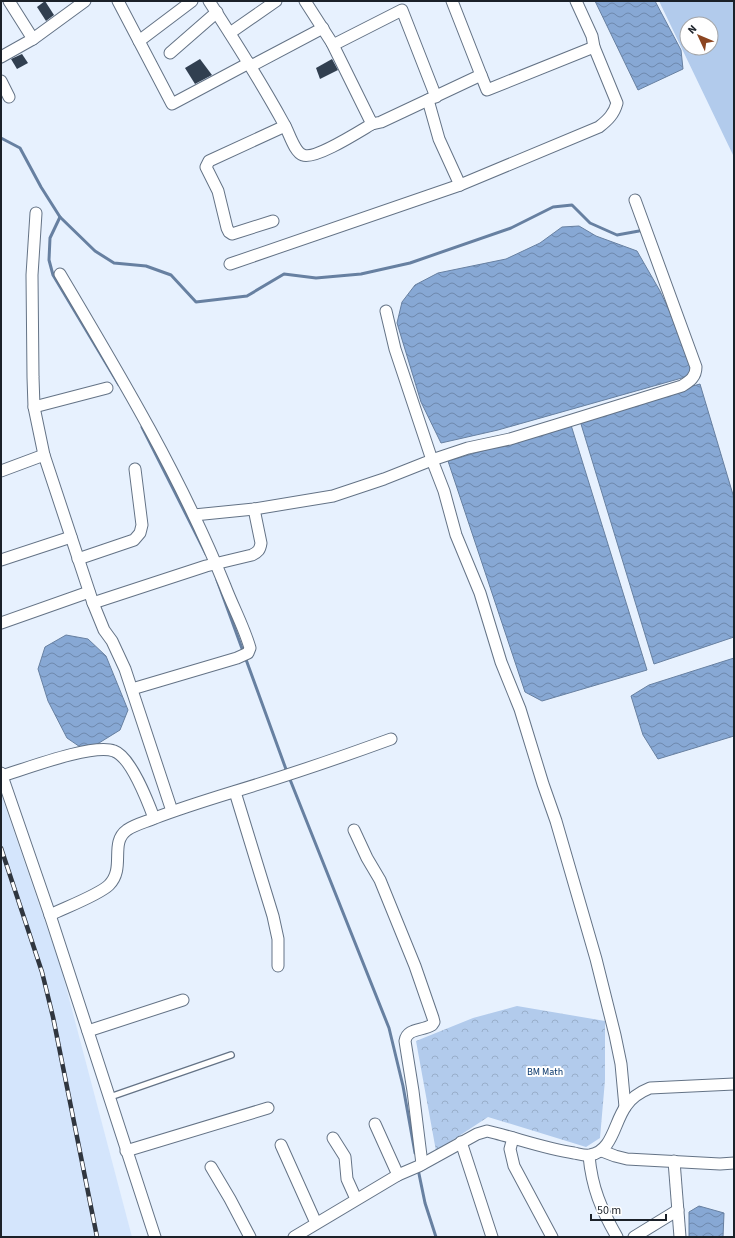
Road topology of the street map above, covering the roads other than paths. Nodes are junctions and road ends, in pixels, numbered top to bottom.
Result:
1 (9, 1) edge
2 (85, 1) edge
3 (192, 1) edge
4 (209, 1) edge
5 (276, 1) edge
6 (305, 1) edge
7 (452, 1) edge
8 (576, 1) edge
9 (119, 2) edge
10 (217, 12) junction
11 (323, 28) junction
12 (230, 33) junction
13 (33, 39) junction
14 (138, 41) junction
15 (332, 43) junction
16 (594, 46) junction
17 (170, 53) dead end
18 (1, 57) edge
19 (250, 64) junction
20 (481, 75) junction
21 (1, 81) edge
22 (9, 97) dead end
23 (432, 99) junction
24 (372, 124) junction
25 (285, 126) junction
26 (460, 185) junction
27 (635, 200) dead end
28 (36, 213) dead end
29 (273, 221) dead end
30 (230, 264) dead end
31 (60, 274) dead end
32 (386, 311) dead end
33 (107, 388) dead end
34 (34, 407) junction
35 (44, 455) junction
36 (432, 460) junction
37 (135, 469) dead end
38 (1, 471) edge
39 (254, 510) junction
40 (194, 515) junction
41 (71, 536) junction
42 (78, 559) junction
43 (1, 560) edge
44 (212, 564) junction
45 (90, 592) junction
46 (93, 603) junction
47 (1, 623) edge
48 (132, 689) junction
49 (391, 739) dead end
50 (2, 775) edge
51 (235, 792) junction
52 (172, 811) junction
53 (154, 818) junction
54 (354, 830) dead end
55 (50, 915) junction
56 (278, 966) dead end
57 (183, 1000) dead end
58 (88, 1031) junction
59 (232, 1055) dead end
60 (734, 1084) edge
61 (110, 1097) junction
62 (625, 1106) junction
63 (268, 1108) dead end
64 (375, 1124) dead end
65 (333, 1138) dead end
66 (513, 1138) junction
67 (461, 1142) junction
68 (281, 1145) dead end
69 (126, 1151) junction
70 (602, 1151) junction
71 (589, 1156) junction
72 (674, 1161) junction
73 (734, 1163) edge
74 (418, 1166) junction
75 (211, 1167) dead end
76 (398, 1175) junction
77 (356, 1199) junction
78 (678, 1210) junction
79 (316, 1223) junction
80 (155, 1237) edge
81 (250, 1237) edge
82 (294, 1237) edge
83 (492, 1237) edge
84 (552, 1237) edge
85 (617, 1237) edge
86 (634, 1237) edge
87 (680, 1237) edge

1 - 13 street
2 - 13 street
3 - 14 street
4 - 10 street
5 - 12 street
6 - 11 street
7 - 20 street
8 - 16 street
9 - 14 street
10 - 12 street
10 - 17 street
11 - 15 street
11 - 19 street
12 - 19 street
13 - 18 street
14 - 19 street
15 - 23 street
15 - 24 street
16 - 20 street
16 - 26 street
19 - 25 street
20 - 23 street
21 - 22 street
23 - 24 street
23 - 26 street
24 - 25 street
25 - 29 street
26 - 30 street
27 - 36 street
28 - 34 street
31 - 40 street
32 - 36 street
33 - 34 street
34 - 35 street
35 - 38 street
35 - 41 street
36 - 39 street
36 - 62 street
37 - 42 street
39 - 40 street
39 - 44 street
40 - 44 street
41 - 42 street
41 - 43 street
42 - 45 street
44 - 46 street
44 - 48 street
45 - 46 street
45 - 47 street
46 - 48 street
48 - 52 street
49 - 51 street
50 - 53 street
50 - 55 street
51 - 52 street
51 - 56 street
52 - 53 street
53 - 55 street
54 - 74 street
55 - 58 street
57 - 58 street
58 - 61 street
59 - 61 lane
60 - 62 street
61 - 69 street
62 - 70 street
63 - 69 street
64 - 76 street
65 - 77 street
66 - 67 street
66 - 71 street
66 - 84 street
67 - 74 street
67 - 83 street
68 - 79 street
69 - 80 street
70 - 71 street
70 - 72 street
71 - 85 street
72 - 73 street
72 - 78 street
74 - 76 street
75 - 81 street
76 - 77 street
77 - 79 street
78 - 86 street
78 - 87 street
79 - 82 street

